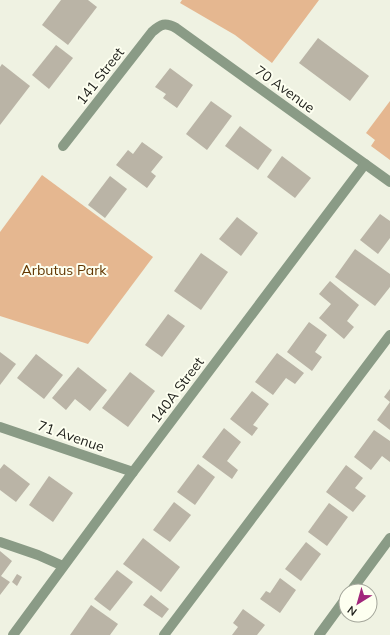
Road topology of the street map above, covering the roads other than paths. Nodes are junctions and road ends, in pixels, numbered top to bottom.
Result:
1 (161, 24) joint
2 (63, 146) dead end
3 (366, 164) junction
4 (390, 182) edge
5 (390, 335) edge
6 (0, 427) edge
7 (133, 472) junction
8 (390, 538) edge
9 (0, 542) edge
10 (63, 566) junction
11 (357, 583) edge
12 (338, 609) edge
13 (13, 635) edge
14 (164, 635) edge
15 (318, 635) edge

1 - 2 street, 141 Street
1 - 3 street, 70 Avenue
3 - 4 street, 70 Avenue
3 - 7 street, 140A Street
5 - 14 street
6 - 7 street, 71 Avenue
7 - 10 street, 140A Street
8 - 11 street
9 - 10 street
10 - 13 street, 140A Street
12 - 15 street

